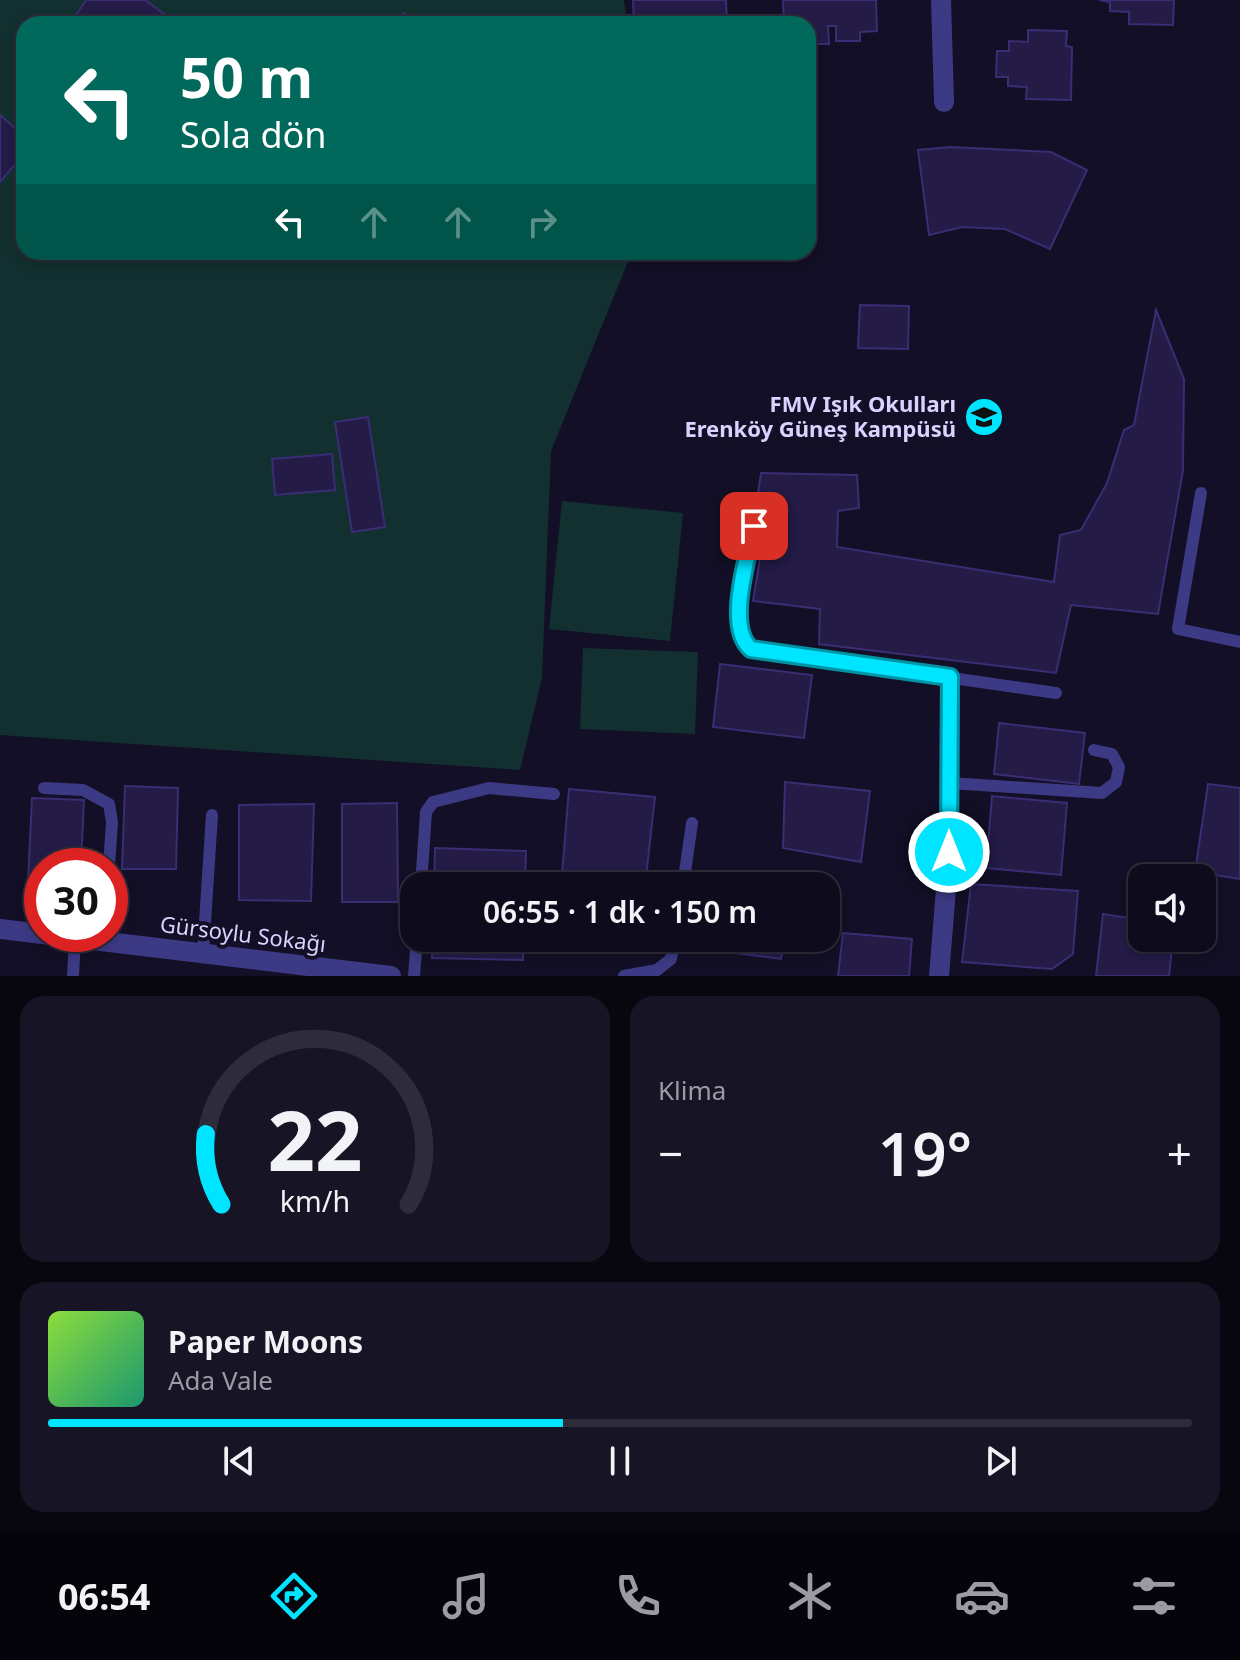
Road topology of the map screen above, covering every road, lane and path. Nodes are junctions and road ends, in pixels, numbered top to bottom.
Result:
1 (941, 0) edge
2 (944, 102) dead end
3 (1201, 493) dead end
4 (754, 526) dead end
5 (1240, 642) edge
6 (950, 677) junction
7 (1056, 693) dead end
8 (1094, 750) dead end
9 (950, 783) junction
10 (44, 788) dead end
11 (554, 794) dead end
12 (212, 815) dead end
13 (692, 823) dead end
14 (110, 848) edge
15 (422, 872) edge
16 (685, 872) edge
17 (0, 929) edge
18 (24, 932) edge
19 (128, 942) edge
20 (74, 952) edge
21 (416, 952) edge
22 (672, 952) edge
23 (203, 953) junction
24 (273, 969) edge
25 (73, 976) edge
26 (391, 976) edge
27 (414, 976) edge
28 (624, 976) edge
29 (939, 976) edge

1 - 2 street
3 - 5 lane
4 - 6 lane
6 - 7 lane
6 - 9 street
8 - 9 lane
9 - 29 street
10 - 14 lane
11 - 15 lane
12 - 23 lane
13 - 16 lane
17 - 18 street, Gürsoylu Sokağı
19 - 23 street, Gürsoylu Sokağı
20 - 25 lane
21 - 27 lane
22 - 28 lane
23 - 24 street, Gürsoylu Sokağı
24 - 26 street, Gürsoylu Sokağı

